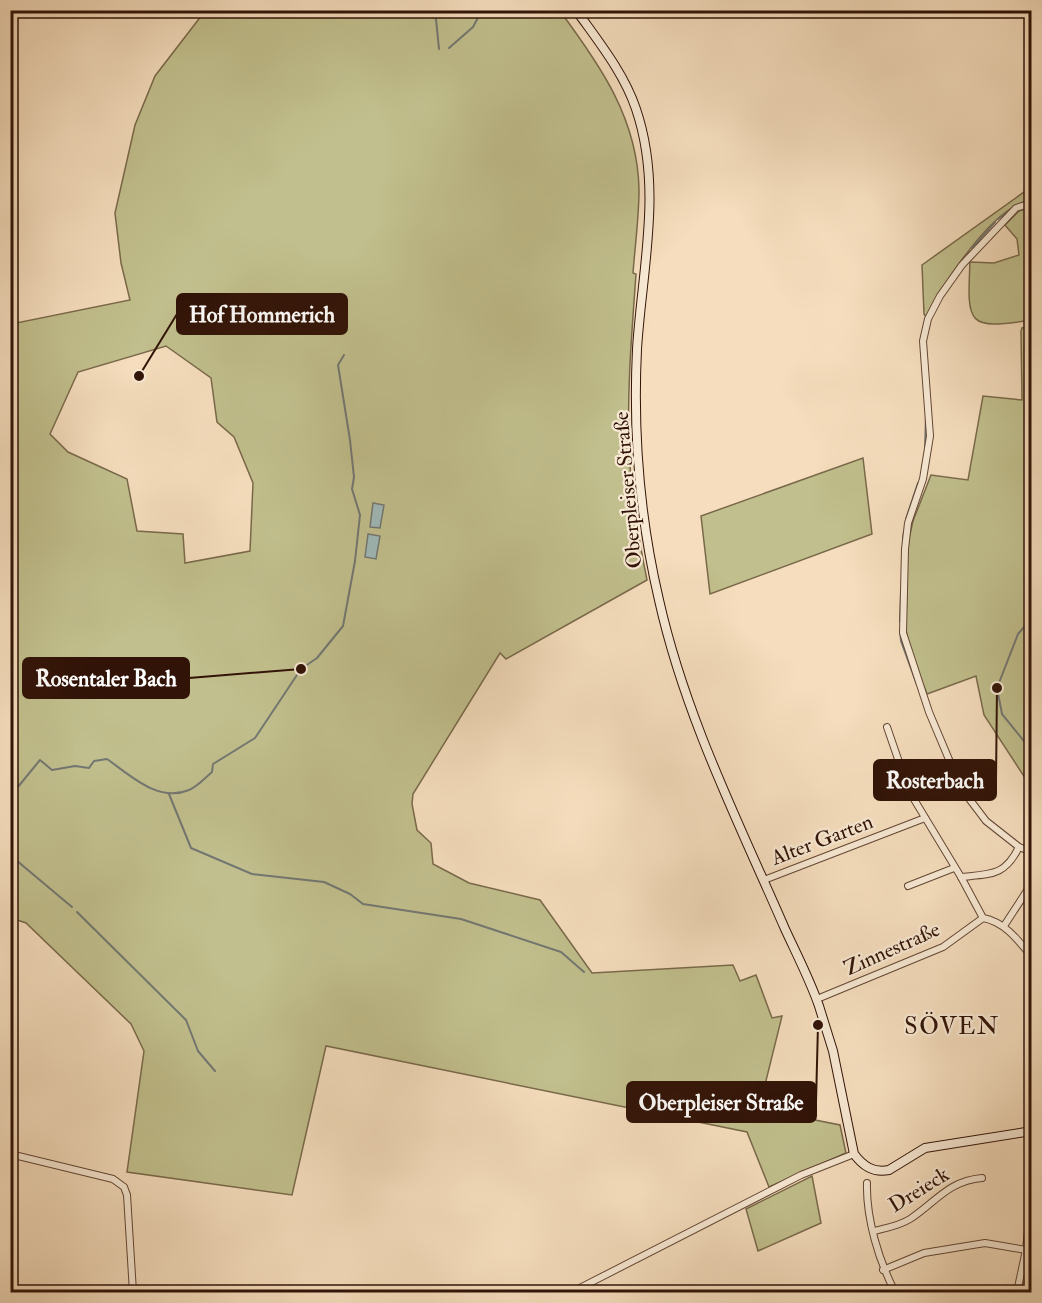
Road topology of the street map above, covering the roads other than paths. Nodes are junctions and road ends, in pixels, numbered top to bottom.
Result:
1 (576, 10) edge
2 (1032, 203) edge
3 (887, 727) dead end
4 (925, 819) junction
5 (1019, 847) junction
6 (1032, 852) edge
7 (954, 868) junction
8 (961, 877) junction
9 (764, 880) junction
10 (1032, 883) edge
11 (908, 886) dead end
12 (983, 918) junction
13 (1004, 926) junction
14 (1032, 957) edge
15 (817, 999) junction
16 (1032, 1131) edge
17 (10, 1154) edge
18 (854, 1154) junction
19 (982, 1178) dead end
20 (867, 1183) dead end
21 (1032, 1195) edge
22 (874, 1232) junction
23 (1026, 1250) junction
24 (883, 1270) junction
25 (133, 1293) edge
26 (572, 1293) edge
27 (895, 1293) edge
28 (1017, 1293) edge

1 - 9 main road, Oberpleiser Straße
2 - 5 street
3 - 4 street
4 - 7 street
4 - 9 street, Alter Garten
5 - 6 street
5 - 8 street
7 - 8 street
7 - 11 street
8 - 12 street
9 - 15 main road, Oberpleiser Straße
10 - 13 street
12 - 13 street
12 - 15 street, Zinnestraße
13 - 14 street
15 - 18 main road, Oberpleiser Straße
16 - 18 main road
17 - 25 street
18 - 26 street
19 - 22 street, Dreieck
20 - 22 street
21 - 23 street
22 - 24 street
23 - 24 street
23 - 28 street
24 - 27 street

